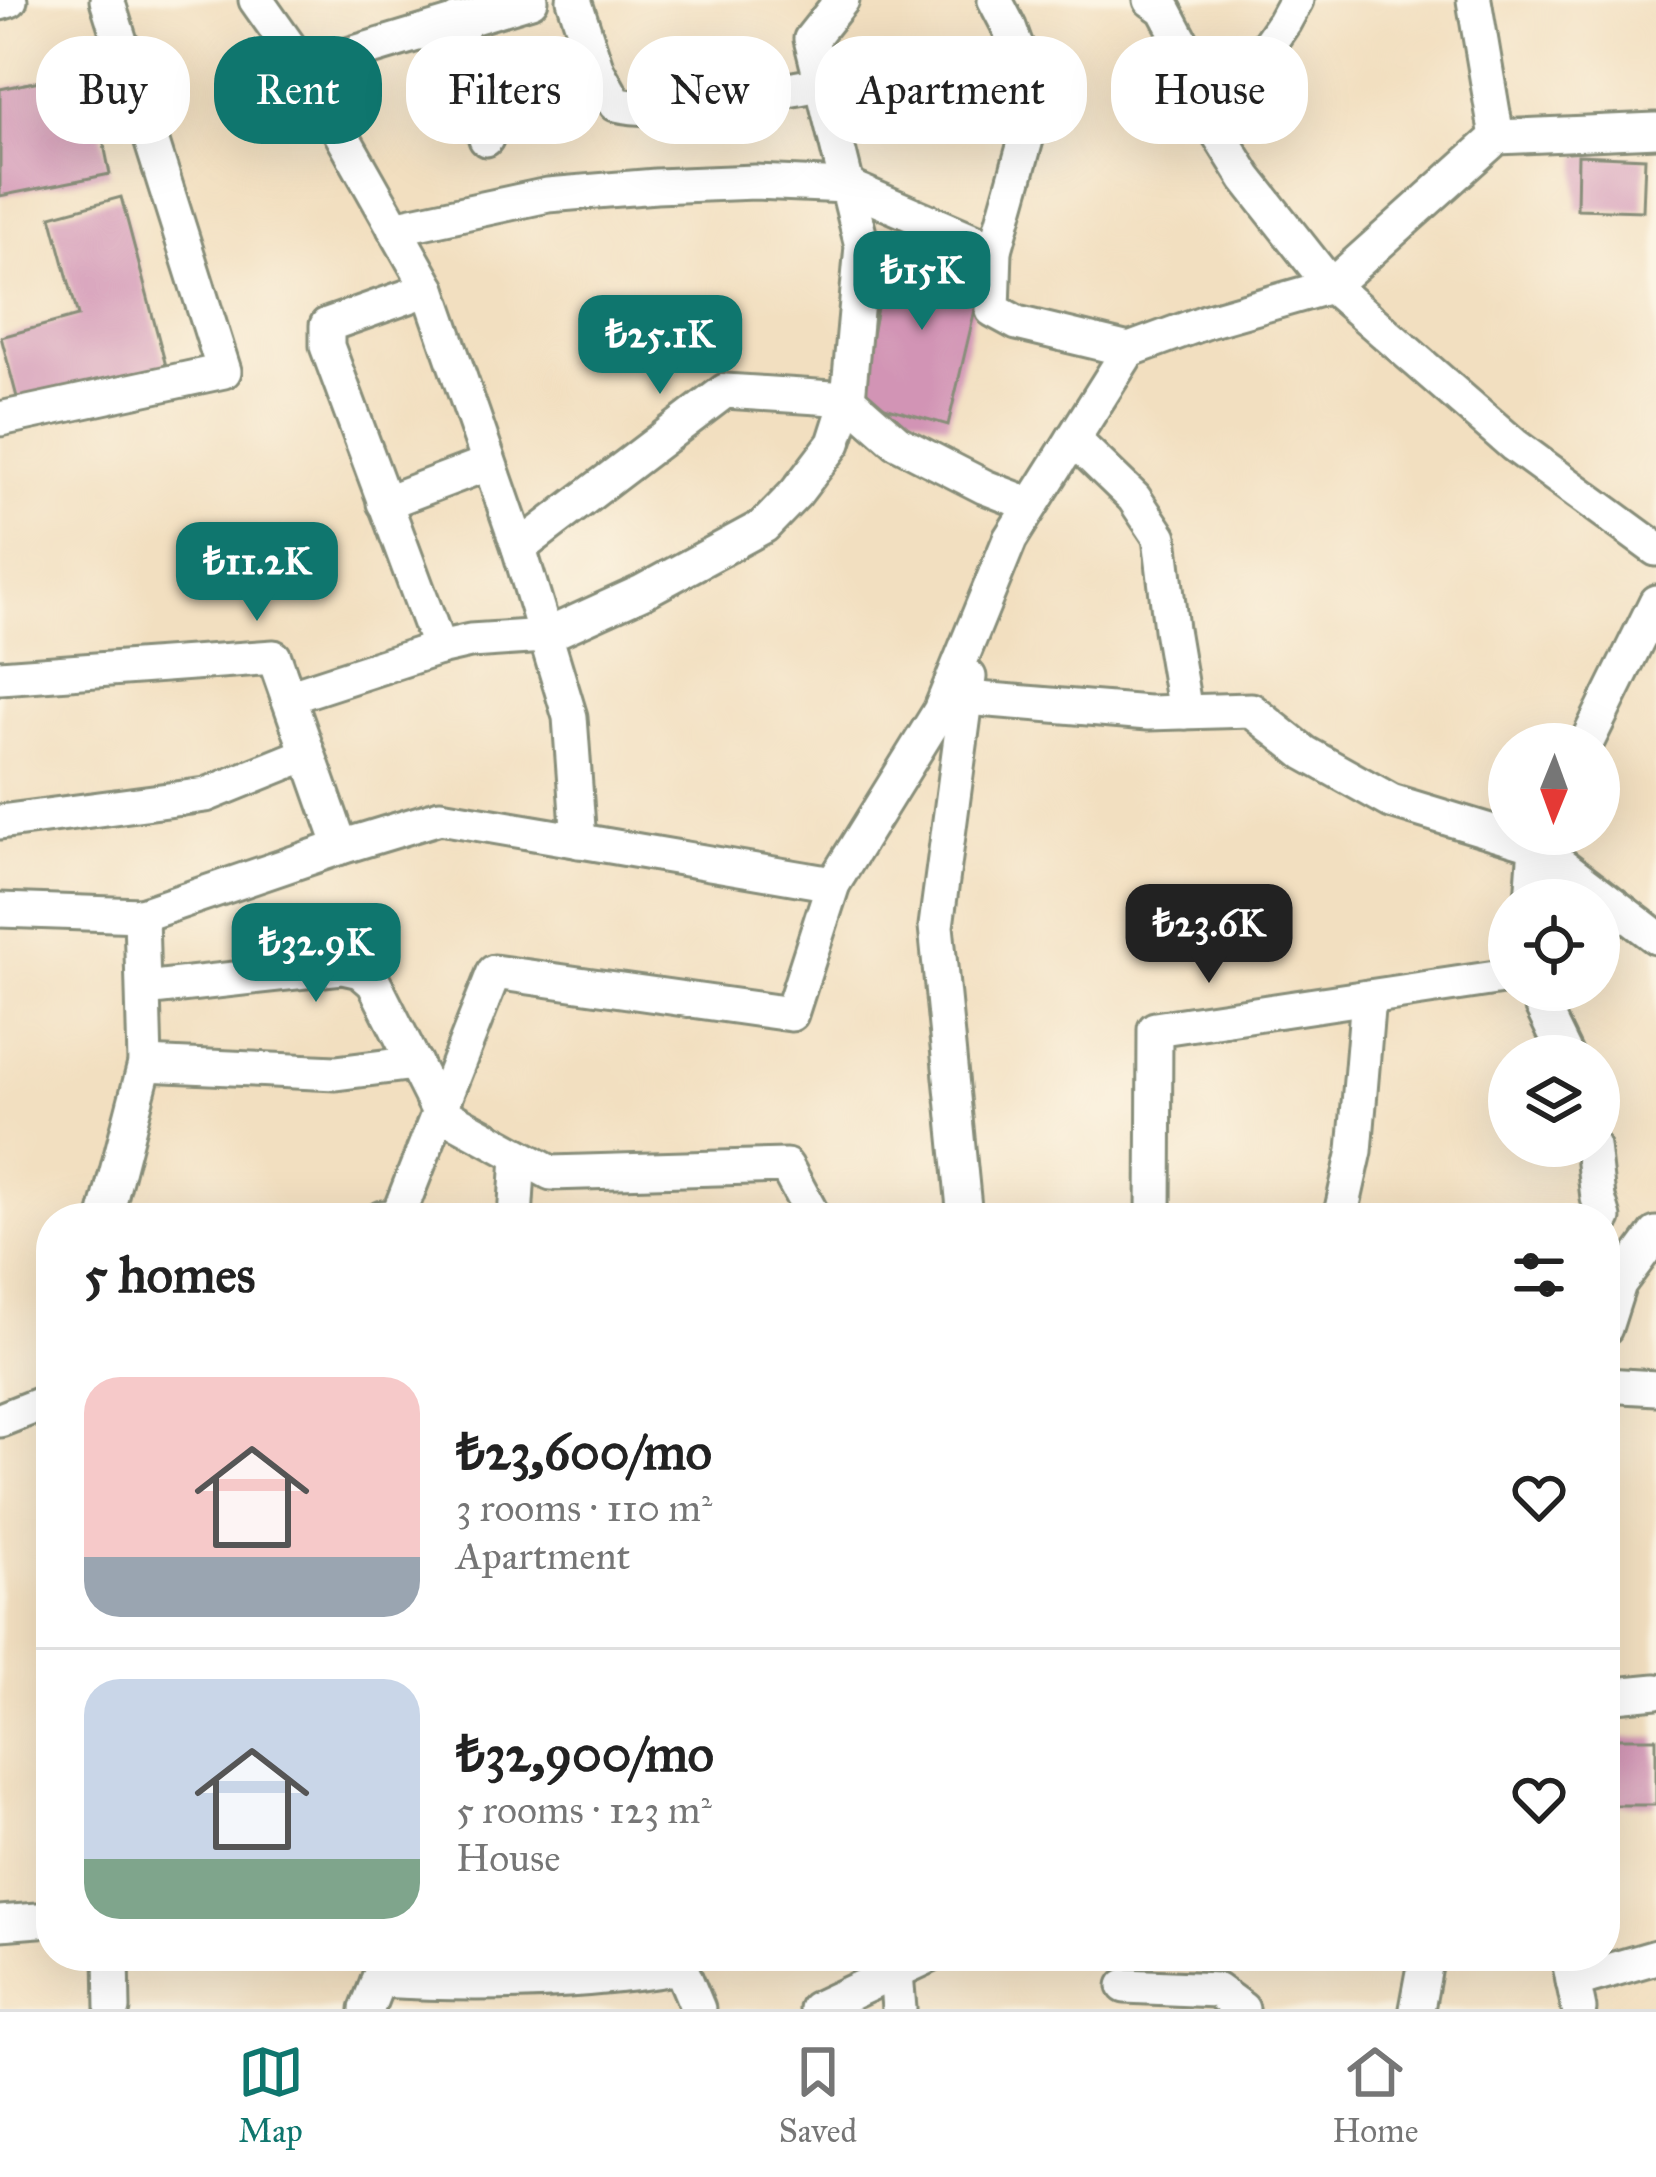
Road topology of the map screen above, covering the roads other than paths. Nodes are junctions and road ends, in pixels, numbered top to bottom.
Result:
1 (10, 0) edge
2 (107, 0) edge
3 (256, 0) edge
4 (531, 0) edge
5 (574, 0) edge
6 (842, 0) edge
7 (995, 0) edge
8 (1151, 0) edge
9 (1296, 0) edge
10 (1474, 0) edge
11 (0, 3) edge
12 (458, 21) junction
13 (281, 36) edge
14 (462, 36) edge
15 (1178, 36) edge
16 (1274, 36) edge
17 (382, 44) edge
18 (815, 52) edge
19 (815, 85) edge
20 (1656, 130) edge
21 (1497, 137) junction
22 (347, 144) edge
23 (837, 144) edge
24 (1225, 144) edge
25 (848, 186) junction
26 (394, 228) junction
27 (995, 250) junction
28 (1331, 286) junction
29 (429, 289) junction
30 (1130, 350) junction
31 (848, 399) junction
32 (0, 419) edge
33 (1073, 439) junction
34 (489, 463) junction
35 (384, 502) junction
36 (1031, 506) junction
37 (519, 548) junction
38 (1656, 549) edge
39 (1656, 602) edge
40 (977, 620) junction
41 (545, 636) junction
42 (439, 648) junction
43 (0, 677) edge
44 (287, 697) junction
45 (966, 698) junction
46 (1185, 712) junction
47 (1596, 723) edge
48 (308, 754) junction
49 (0, 822) edge
50 (1488, 826) edge
51 (579, 841) junction
52 (341, 847) junction
53 (1558, 855) edge
54 (832, 884) junction
55 (0, 910) edge
56 (141, 915) junction
57 (1656, 937) edge
58 (1488, 979) edge
59 (144, 988) junction
60 (1368, 998) junction
61 (415, 1063) junction
62 (145, 1064) junction
63 (440, 1112) junction
64 (519, 1156) junction
65 (1594, 1167) edge
66 (108, 1203) edge
67 (403, 1203) edge
68 (516, 1203) edge
69 (806, 1203) edge
70 (964, 1203) edge
71 (1154, 1203) edge
72 (1343, 1203) edge
73 (1600, 1203) edge
74 (1656, 1234) edge
75 (1620, 1283) edge
76 (1620, 1386) edge
77 (1656, 1388) edge
78 (36, 1406) edge
79 (0, 1420) edge
80 (1656, 1691) edge
81 (1620, 1695) edge
82 (36, 1920) edge
83 (0, 1924) edge
84 (1656, 1957) edge
85 (1620, 1968) edge
86 (112, 1971) edge
87 (644, 1971) edge
88 (682, 1971) edge
89 (875, 1971) edge
90 (1423, 1971) edge
91 (1610, 1971) edge
92 (378, 1982) edge
93 (1573, 1982) edge
94 (1125, 1984) edge
95 (112, 2009) edge
96 (698, 2009) edge
97 (816, 2009) edge
98 (899, 2009) edge
99 (1242, 2009) edge
100 (1417, 2009) edge

1 - 11 street
2 - 32 street
3 - 13 street
4 - 12 street
5 - 19 street
6 - 18 street
7 - 27 street
8 - 15 street
9 - 16 street
10 - 21 street
12 - 14 street
12 - 17 street
20 - 21 street
21 - 28 street
22 - 26 street
23 - 25 street
24 - 28 street
25 - 26 street
25 - 27 street
25 - 31 street
26 - 29 street
27 - 30 street
28 - 30 street
28 - 38 street
29 - 34 street
29 - 35 street
30 - 33 street
31 - 36 street
31 - 37 street
31 - 41 street
33 - 36 street
33 - 46 street
34 - 35 street
34 - 37 street
35 - 42 street
36 - 40 street
37 - 41 street
39 - 47 street
40 - 45 street
40 - 54 street
41 - 42 street
41 - 51 street
42 - 44 street
43 - 44 street
44 - 48 street
45 - 46 street
45 - 70 street
46 - 50 street
48 - 49 street
48 - 52 street
51 - 52 street
51 - 54 street
52 - 56 street
53 - 57 street
54 - 63 street
55 - 56 street
56 - 59 street
58 - 60 street
59 - 61 street
59 - 62 street
60 - 71 street
60 - 72 street
61 - 62 street
61 - 63 street
62 - 66 street
63 - 64 street
63 - 67 street
64 - 68 street
64 - 69 street
65 - 73 street
74 - 75 street
76 - 77 street
78 - 79 street
80 - 81 street
82 - 83 street
84 - 85 street
86 - 95 street
87 - 92 street
88 - 96 street
89 - 97 street
89 - 98 street
90 - 100 street
91 - 93 street
94 - 99 street

